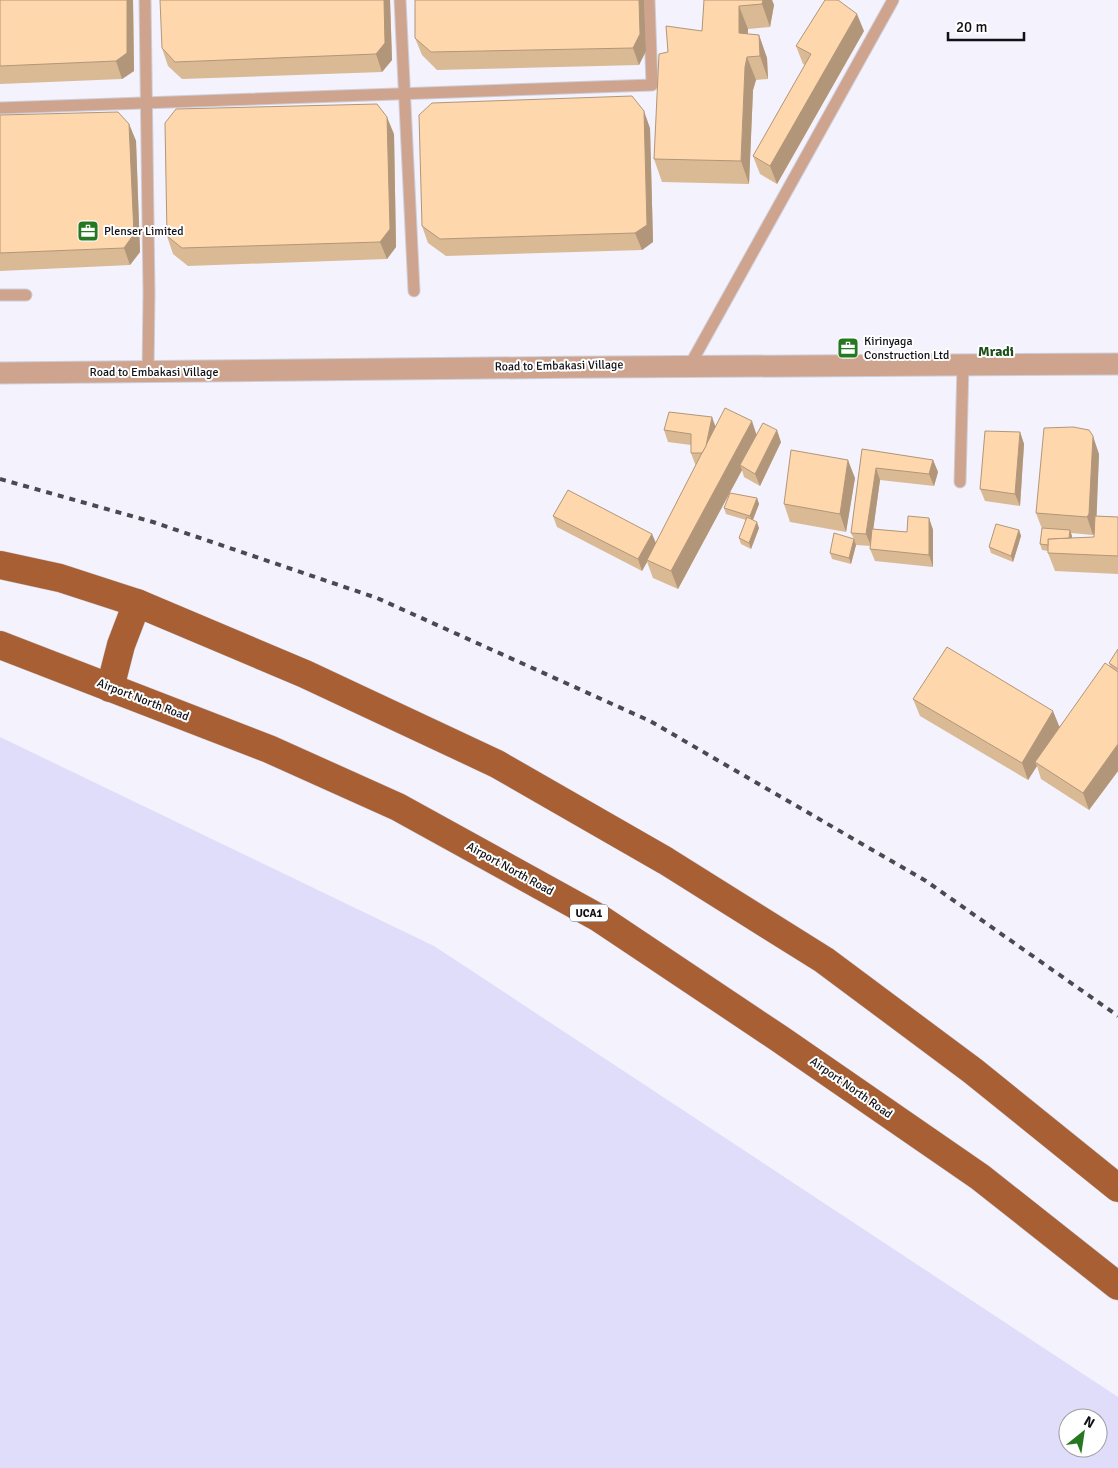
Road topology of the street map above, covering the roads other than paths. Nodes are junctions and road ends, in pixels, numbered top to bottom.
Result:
1 (145, 0) edge
2 (400, 0) edge
3 (649, 0) edge
4 (893, 0) edge
5 (403, 93) junction
6 (147, 102) junction
7 (0, 108) edge
8 (414, 291) dead end
9 (0, 295) edge
10 (26, 295) dead end
11 (963, 364) junction
12 (1118, 364) edge
13 (690, 365) junction
14 (148, 372) junction
15 (0, 373) edge
16 (960, 482) dead end
17 (0, 565) edge
18 (137, 602) junction
19 (0, 645) edge
20 (110, 688) junction
21 (1118, 1188) edge
22 (1118, 1286) edge

1 - 6 lane
2 - 5 lane
3 - 5 lane
4 - 13 lane
5 - 6 lane
5 - 8 lane
6 - 7 lane
6 - 14 lane
9 - 10 lane
11 - 12 street, Road to Embakasi Village
11 - 13 street, Road to Embakasi Village
11 - 16 lane
13 - 14 street, Road to Embakasi Village
14 - 15 street, Road to Embakasi Village
17 - 18 main road
18 - 20 main road
18 - 21 main road
19 - 20 main road, Airport North Road / UCA1
20 - 22 main road, Airport North Road / UCA1

